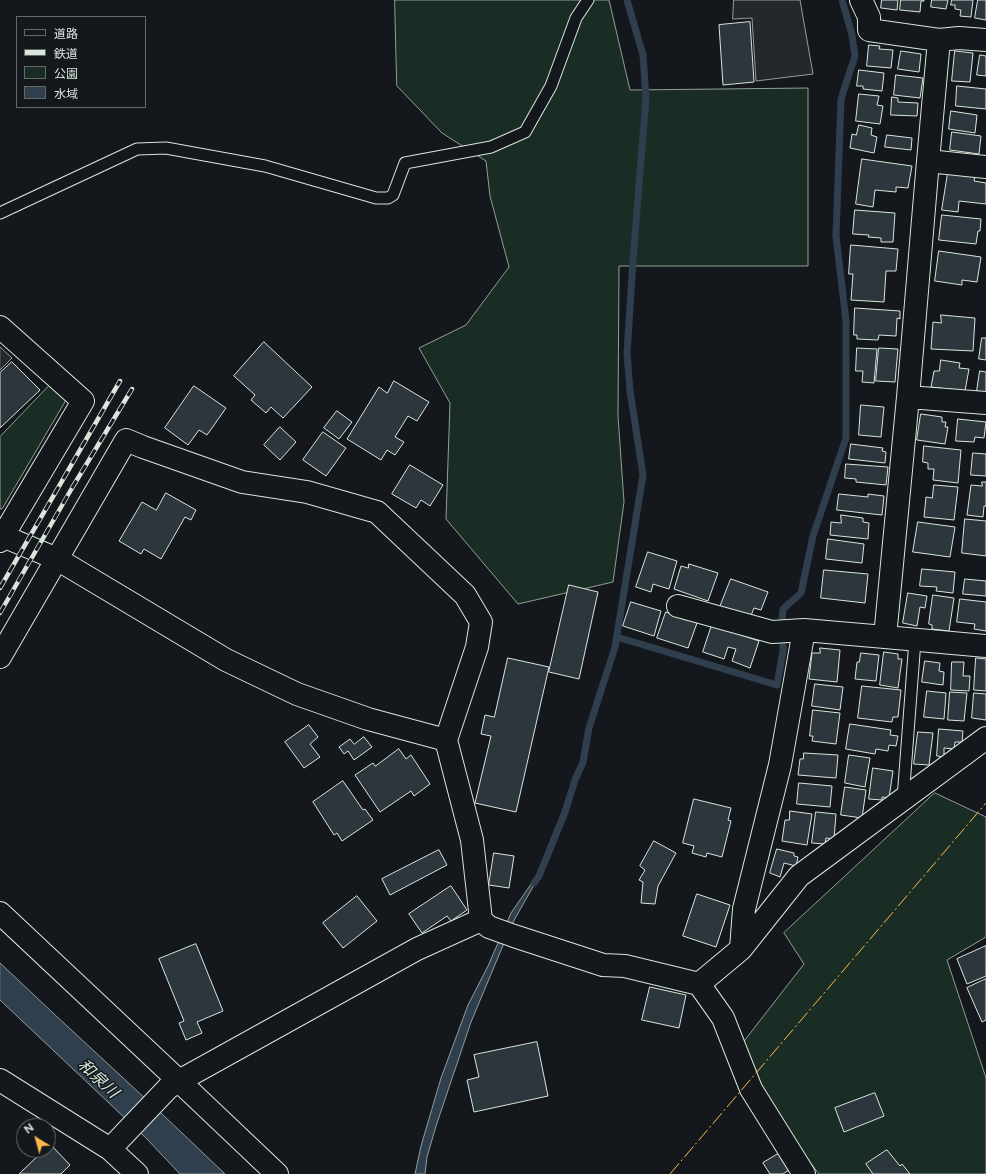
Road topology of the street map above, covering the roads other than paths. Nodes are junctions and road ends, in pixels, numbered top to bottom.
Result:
1 (588, 0) edge
2 (861, 0) edge
3 (939, 40) junction
4 (986, 40) edge
5 (928, 161) junction
6 (986, 167) edge
7 (0, 213) edge
8 (0, 327) edge
9 (908, 397) junction
10 (986, 403) edge
11 (1, 536) edge
12 (57, 559) junction
13 (678, 606) dead end
14 (804, 630) junction
15 (885, 637) junction
16 (915, 640) junction
17 (986, 646) edge
18 (0, 657) edge
19 (986, 738) edge
20 (446, 740) junction
21 (903, 801) junction
22 (0, 913) edge
23 (485, 923) junction
24 (741, 949) junction
25 (699, 984) junction
26 (0, 1080) edge
27 (172, 1086) junction
28 (110, 1149) junction
29 (137, 1174) edge
30 (276, 1174) edge
31 (804, 1174) edge

1 - 7 lane
2 - 3 street
3 - 4 street
3 - 5 street
5 - 6 street
5 - 9 street
8 - 11 street
9 - 10 street
9 - 15 street
11 - 12 street
12 - 18 street
12 - 20 street
12 - 20 street
13 - 14 street
14 - 15 street
14 - 24 street
15 - 16 street
16 - 17 street
16 - 21 lane
19 - 21 street
20 - 23 street
21 - 24 street
22 - 27 street
23 - 25 street
23 - 27 street
24 - 25 street
25 - 31 street
26 - 28 street
27 - 28 street
27 - 30 street
28 - 29 street

